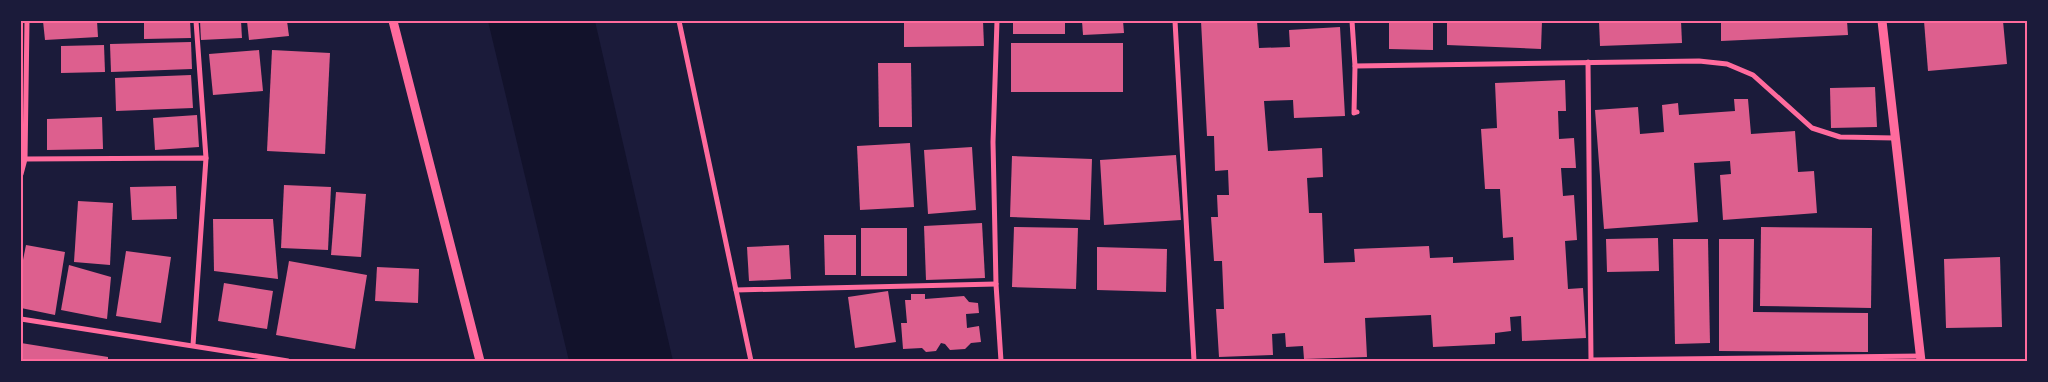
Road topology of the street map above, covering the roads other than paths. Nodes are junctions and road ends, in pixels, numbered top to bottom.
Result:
1 (27, 21) edge
2 (196, 21) edge
3 (393, 21) edge
4 (679, 21) edge
5 (997, 21) edge
6 (1175, 21) edge
7 (1352, 21) edge
8 (1882, 21) edge
9 (1588, 62) junction
10 (1355, 66) junction
11 (1357, 112) dead end
12 (1895, 138) junction
13 (206, 158) junction
14 (25, 159) junction
15 (21, 174) edge
16 (996, 284) junction
17 (736, 290) junction
18 (21, 319) edge
19 (194, 345) junction
20 (267, 359) edge
21 (1921, 359) edge
22 (288, 361) edge
23 (480, 361) edge
24 (751, 361) edge
25 (1001, 361) edge
26 (1194, 361) edge

1 - 14 street
2 - 13 street
3 - 23 street
4 - 17 street
5 - 16 street
6 - 26 street
7 - 10 street
8 - 12 street
9 - 10 street
9 - 12 street
9 - 21 street
10 - 11 street
12 - 21 street
13 - 14 street
13 - 19 street
14 - 15 street
16 - 17 street
16 - 25 street
17 - 24 street
18 - 19 street
19 - 20 street
20 - 22 street

